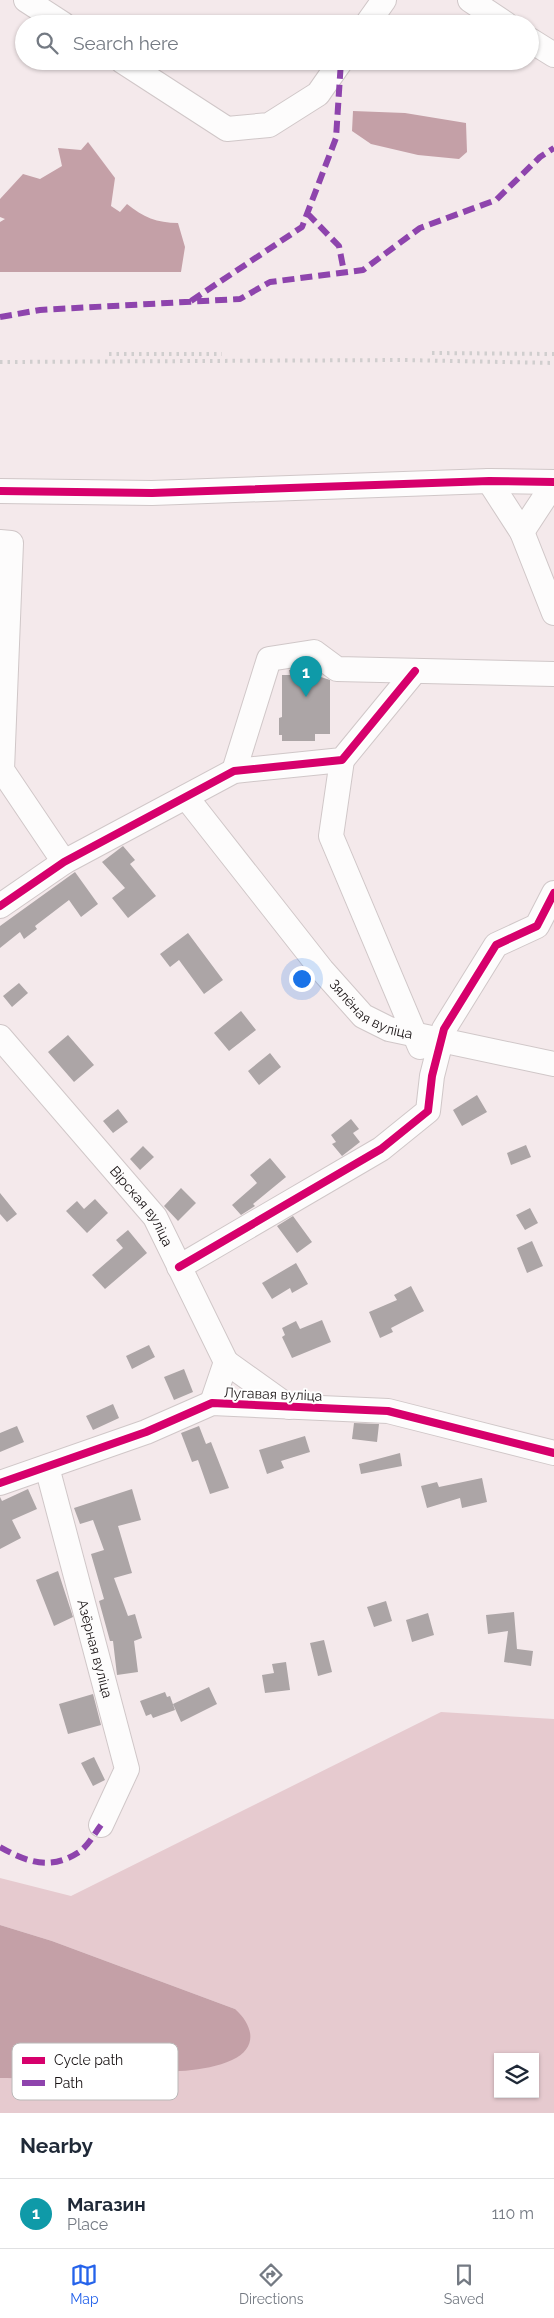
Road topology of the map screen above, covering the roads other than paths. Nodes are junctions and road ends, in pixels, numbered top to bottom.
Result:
1 (26, 0) edge
2 (384, 0) edge
3 (470, 0) edge
4 (49, 15) edge
5 (373, 15) edge
6 (492, 15) edge
7 (539, 46) edge
8 (554, 55) edge
9 (136, 70) edge
10 (335, 70) edge
11 (489, 481) junction
12 (554, 482) edge
13 (0, 491) edge
14 (522, 532) junction
15 (0, 542) edge
16 (554, 613) edge
17 (414, 671) junction
18 (554, 674) edge
19 (342, 760) junction
20 (234, 771) junction
21 (186, 796) junction
22 (64, 862) junction
23 (554, 893) edge
24 (0, 906) edge
25 (415, 1035) junction
26 (0, 1037) edge
27 (441, 1040) junction
28 (554, 1064) edge
29 (432, 1076) junction
30 (179, 1267) junction
31 (226, 1362) junction
32 (212, 1404) junction
33 (289, 1407) junction
34 (554, 1453) edge
35 (47, 1468) junction
36 (0, 1483) edge
37 (101, 1825) dead end

1 - 4 street
2 - 5 street
3 - 6 street
7 - 8 street
9 - 10 street
11 - 12 street
11 - 13 street
11 - 14 street
12 - 14 street
14 - 16 street
15 - 22 street
17 - 18 street
17 - 19 street
17 - 20 street
19 - 20 street
19 - 25 street
20 - 21 street
21 - 22 street
21 - 25 street, Зялёная вуліца
22 - 24 street
23 - 27 street
25 - 27 street, Зялёная вуліца
25 - 29 street
26 - 30 street, Вірская вуліца
27 - 28 street, Зялёная вуліца
27 - 29 street
29 - 30 street
30 - 31 street, Вірская вуліца
31 - 32 street
31 - 33 street, Лугавая вуліца
32 - 33 street, Лугавая вуліца
32 - 35 street, Лугавая вуліца
33 - 34 street, Лугавая вуліца
35 - 36 street, Лугавая вуліца
35 - 37 street, Азёрная вуліца

